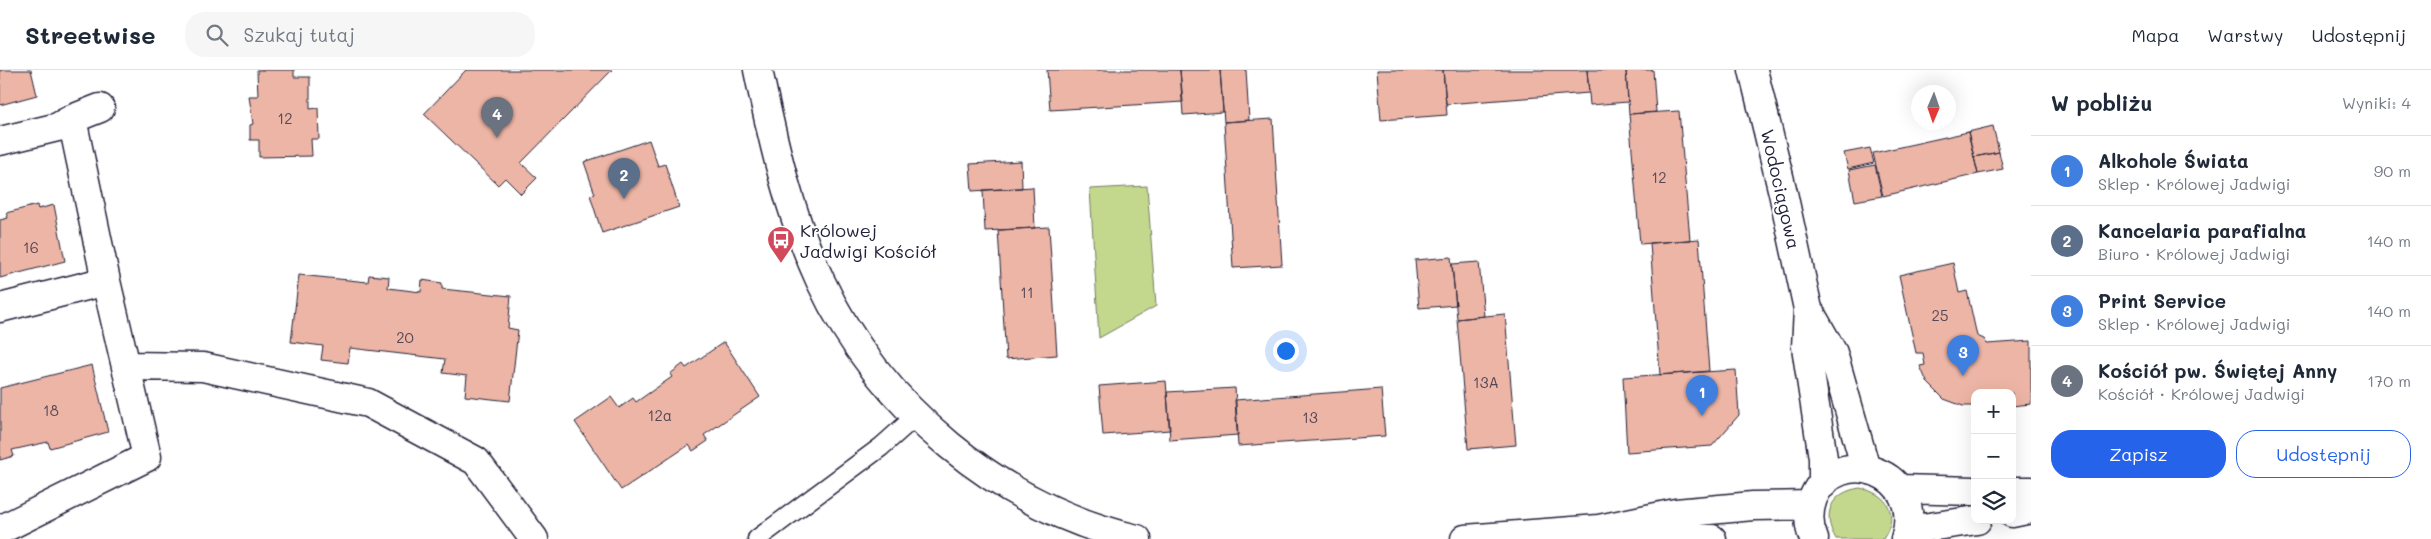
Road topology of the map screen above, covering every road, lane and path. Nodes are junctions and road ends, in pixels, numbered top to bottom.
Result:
1 (758, 70) edge
2 (1753, 70) edge
3 (100, 108) dead end
4 (72, 119) junction
5 (0, 141) edge
6 (106, 281) junction
7 (0, 308) edge
8 (1808, 308) junction
9 (126, 366) junction
10 (917, 415) junction
11 (1866, 469) junction
12 (1900, 489) junction
13 (1971, 491) edge
14 (2016, 491) edge
15 (2031, 491) edge
16 (1817, 494) junction
17 (2031, 509) edge
18 (2016, 512) edge
19 (1971, 521) edge
20 (1599, 529) junction
21 (0, 530) edge
22 (1907, 534) edge
23 (534, 539) edge
24 (757, 539) edge
25 (1137, 539) edge
26 (1465, 539) edge
27 (1712, 539) edge
28 (1814, 539) edge

1 - 10 street
2 - 8 street, Wodociągowa
3 - 4 street
4 - 5 street
4 - 6 street
6 - 7 street
6 - 9 street
8 - 11 street, Wodociągowa
8 - 16 street, Wodociągowa
9 - 21 street
9 - 23 street
10 - 24 lane
10 - 25 street
11 - 12 street
11 - 16 street
12 - 13 street
12 - 22 street
14 - 15 street
16 - 20 street
16 - 28 street, Wodociągowa
17 - 18 street
19 - 22 street
20 - 26 street
20 - 27 street

